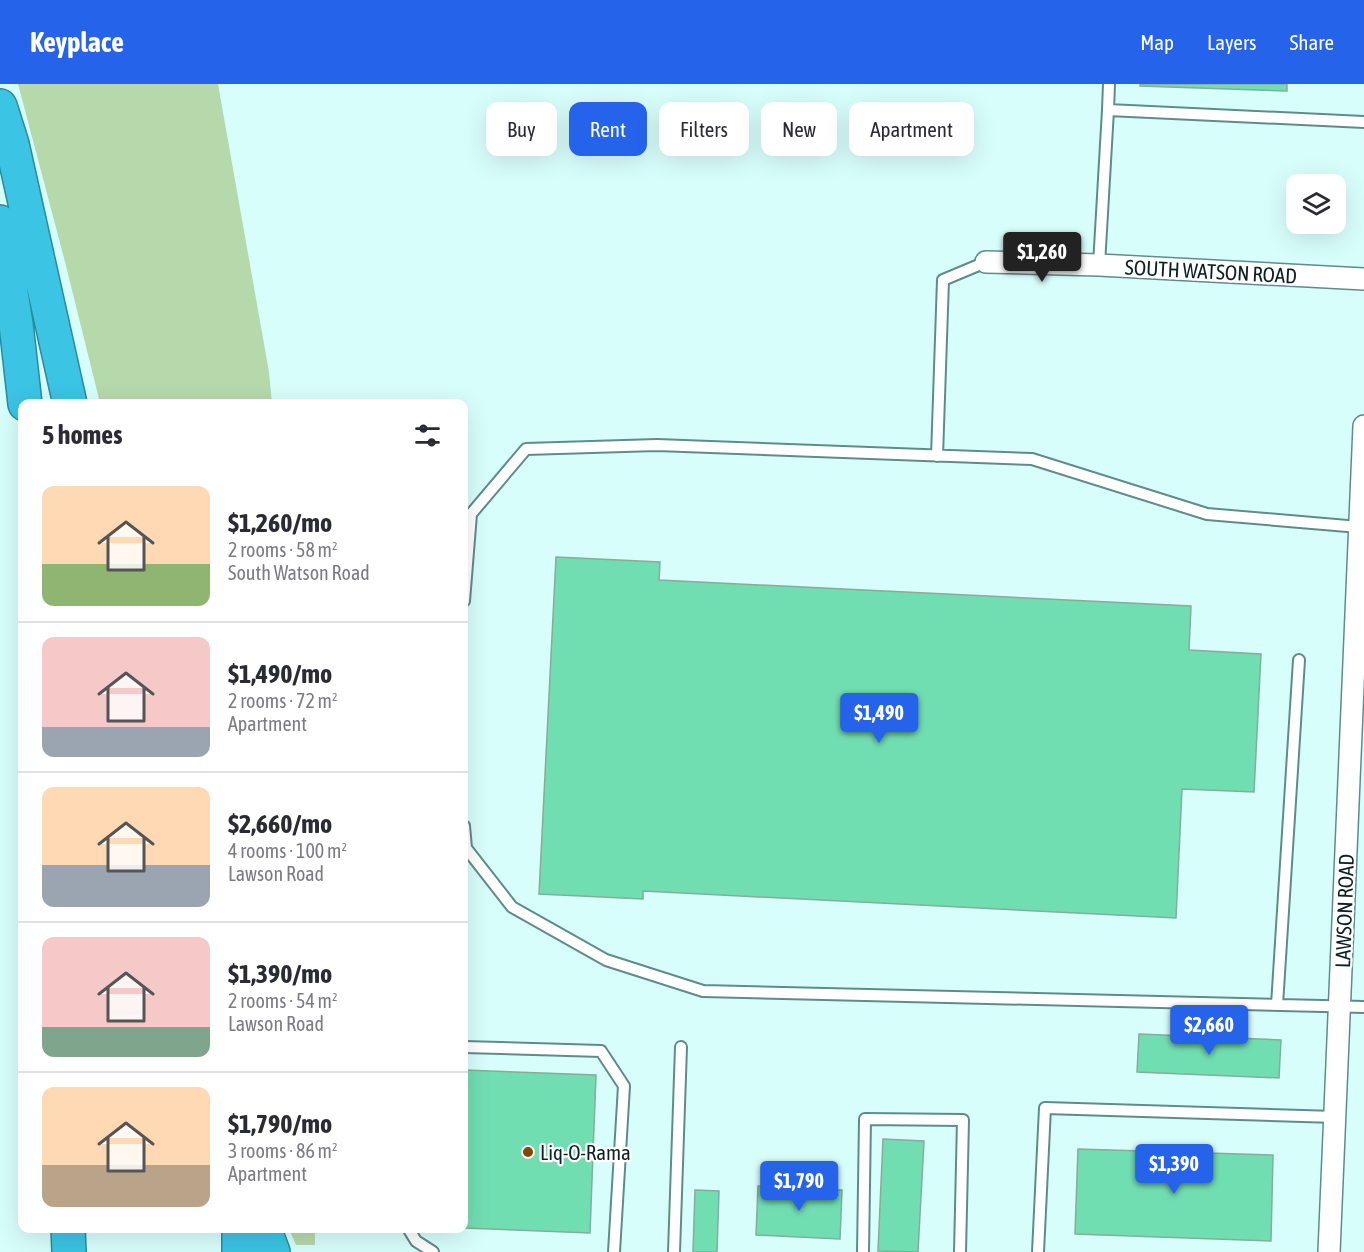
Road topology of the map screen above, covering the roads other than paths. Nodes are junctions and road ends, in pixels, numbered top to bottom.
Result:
1 (1109, 84) edge
2 (0, 106) edge
3 (1107, 110) junction
4 (1364, 122) edge
5 (0, 222) edge
6 (986, 262) joint
7 (1099, 265) junction
8 (1364, 279) edge
9 (24, 399) edge
10 (69, 399) edge
11 (1364, 426) edge
12 (937, 456) junction
13 (1361, 537) edge
14 (468, 551) edge
15 (1299, 660) dead end
16 (468, 851) edge
17 (1277, 1005) junction
18 (1340, 1007) junction
19 (1364, 1007) edge
20 (468, 1047) edge
21 (681, 1047) dead end
22 (1335, 1117) junction
23 (68, 1233) edge
24 (239, 1233) edge
25 (246, 1233) edge
26 (266, 1233) edge
27 (411, 1233) edge
28 (69, 1252) edge
29 (239, 1252) edge
30 (247, 1252) edge
31 (273, 1252) edge
32 (433, 1252) edge
33 (614, 1252) edge
34 (674, 1252) edge
35 (864, 1252) edge
36 (960, 1252) edge
37 (1038, 1252) edge
38 (1329, 1252) edge

1 - 3 lane
2 - 10 highway
3 - 4 lane
3 - 7 lane
5 - 9 highway
6 - 7 street, SOUTH WATSON ROAD
6 - 12 lane
7 - 8 street, SOUTH WATSON ROAD
11 - 13 street, LAWSON ROAD
12 - 13 lane
12 - 14 lane
13 - 18 street, LAWSON ROAD
15 - 17 lane
16 - 17 lane
17 - 18 lane
18 - 19 lane
18 - 22 street, LAWSON ROAD
20 - 33 lane
21 - 34 lane
22 - 37 lane
22 - 38 street, LAWSON ROAD
23 - 28 highway
24 - 29 highway
25 - 30 highway
26 - 31 highway
27 - 32 lane
35 - 36 lane

